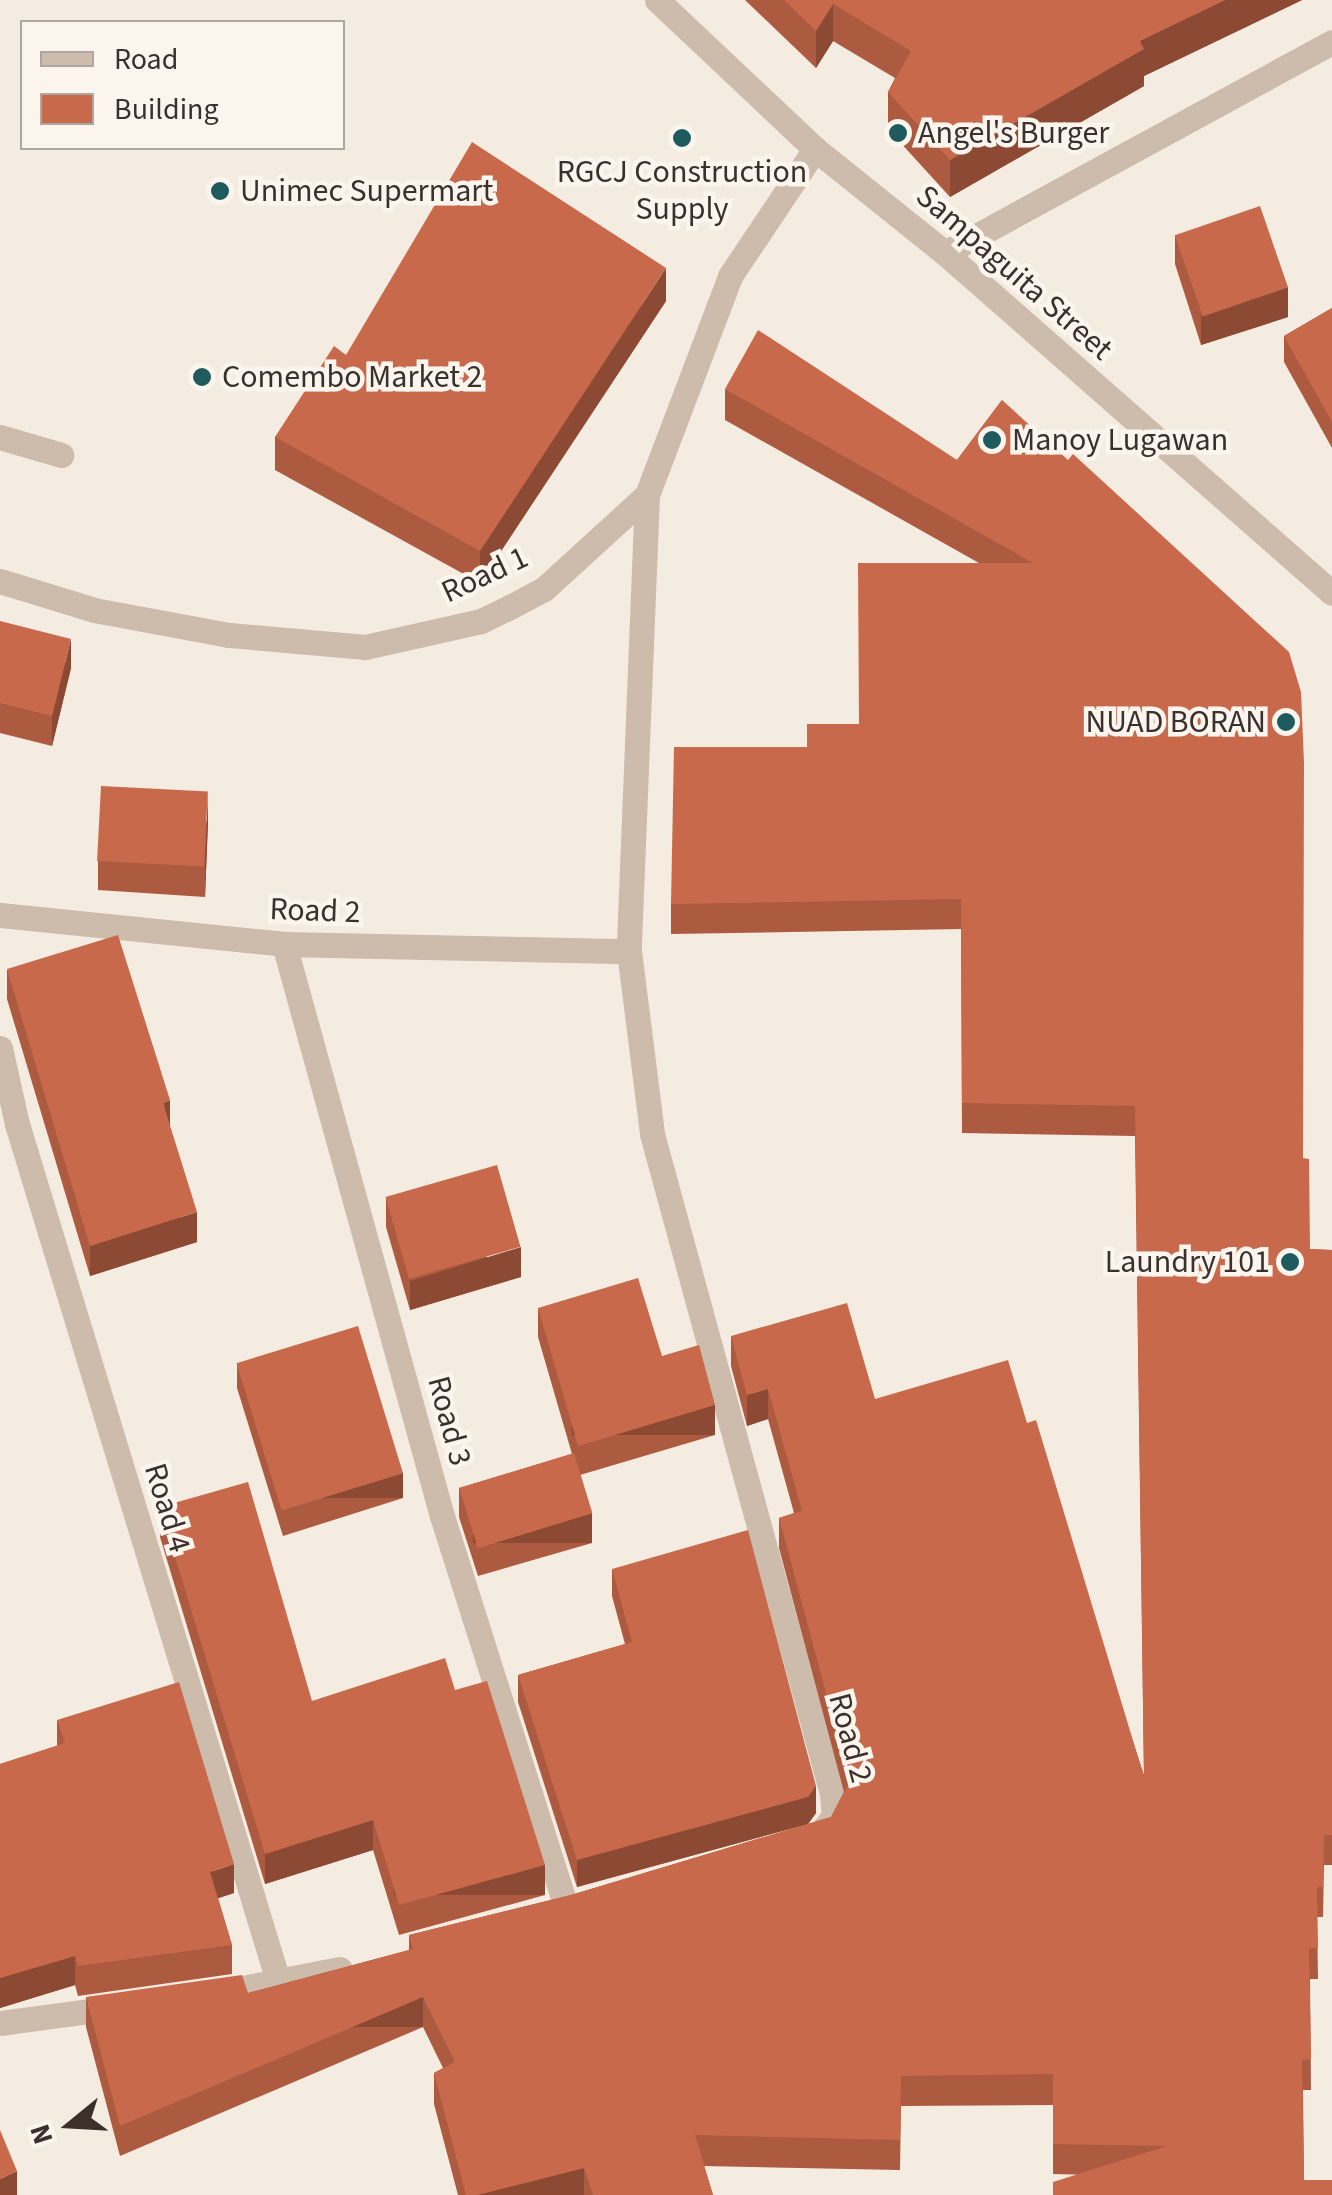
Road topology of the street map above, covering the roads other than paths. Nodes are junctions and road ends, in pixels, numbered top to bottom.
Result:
1 (657, 0) edge
2 (1332, 42) edge
3 (815, 149) junction
4 (945, 254) junction
5 (0, 437) edge
6 (61, 455) dead end
7 (647, 496) junction
8 (0, 581) edge
9 (1332, 593) edge
10 (0, 915) edge
11 (284, 944) junction
12 (629, 951) junction
13 (0, 1048) edge
14 (782, 1848) edge
15 (536, 1918) edge
16 (372, 1960) edge
17 (279, 1984) junction
18 (186, 1997) edge
19 (149, 2002) edge
20 (0, 2023) edge

1 - 3 street, Sampaguita Street
2 - 4 street
3 - 4 street, Sampaguita Street
3 - 7 street, Road 1
4 - 9 street, Sampaguita Street
5 - 6 street
7 - 8 street, Road 1
7 - 12 street, Road 2
10 - 11 street, Road 2
11 - 12 street, Road 2
11 - 15 street, Road 3
12 - 14 street, Road 2
13 - 17 street, Road 4
16 - 17 street
17 - 18 street
19 - 20 street

